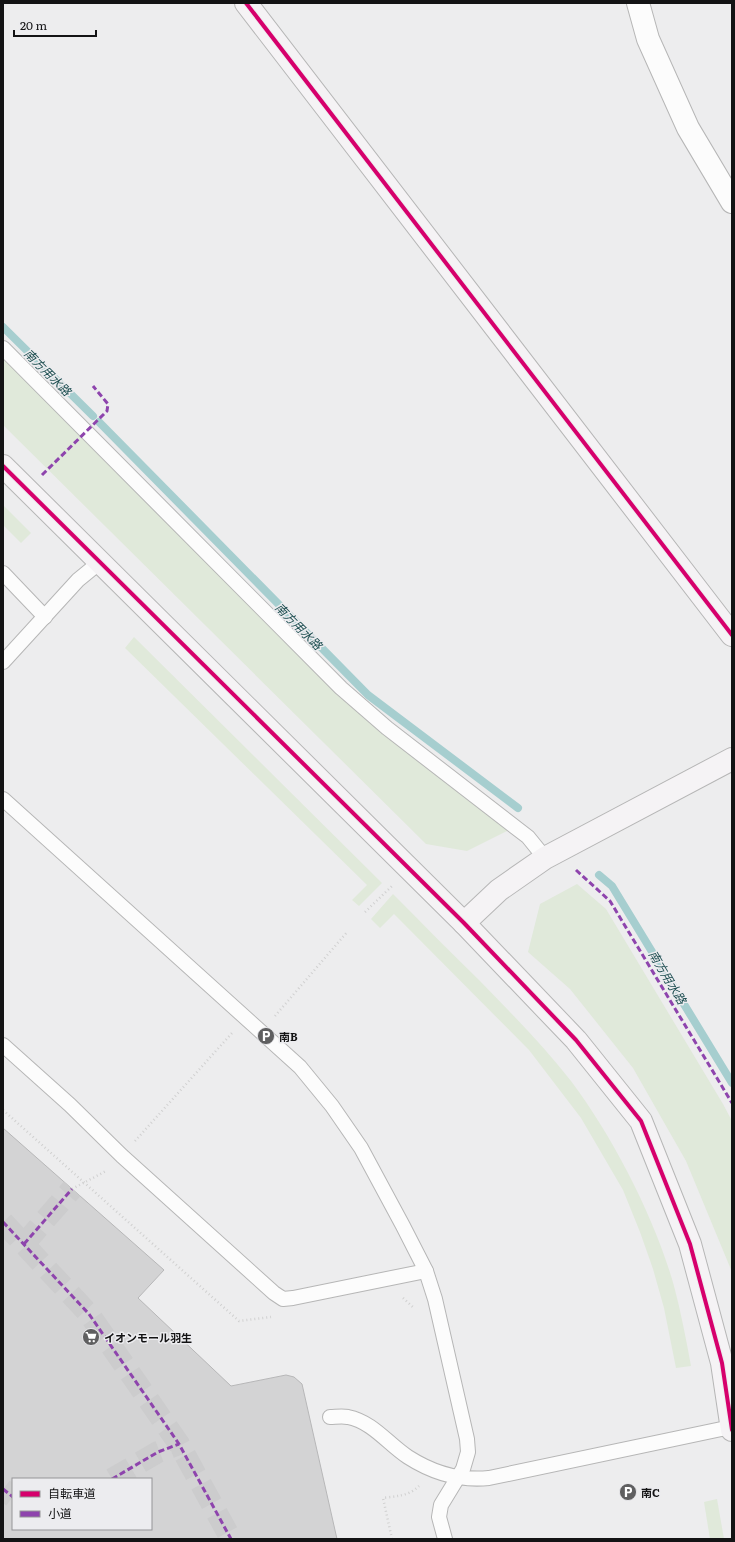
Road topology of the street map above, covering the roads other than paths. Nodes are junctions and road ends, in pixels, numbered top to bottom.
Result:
1 (246, 3) edge
2 (638, 3) edge
3 (732, 202) edge
4 (3, 348) edge
5 (3, 466) edge
6 (100, 562) junction
7 (3, 573) edge
8 (45, 617) junction
9 (732, 635) edge
10 (3, 662) edge
11 (732, 759) edge
12 (3, 800) edge
13 (545, 858) junction
14 (464, 923) junction
15 (3, 1045) edge
16 (426, 1271) junction
17 (330, 1417) dead end
18 (732, 1428) edge
19 (457, 1478) junction
20 (445, 1539) edge

1 - 9 street
2 - 3 street
4 - 13 lane
5 - 6 street
6 - 8 lane
6 - 14 street
7 - 8 lane
8 - 10 lane
11 - 13 street
12 - 16 lane
13 - 14 street
14 - 18 street
15 - 16 lane
16 - 19 lane
17 - 19 lane
18 - 19 lane
19 - 20 lane

